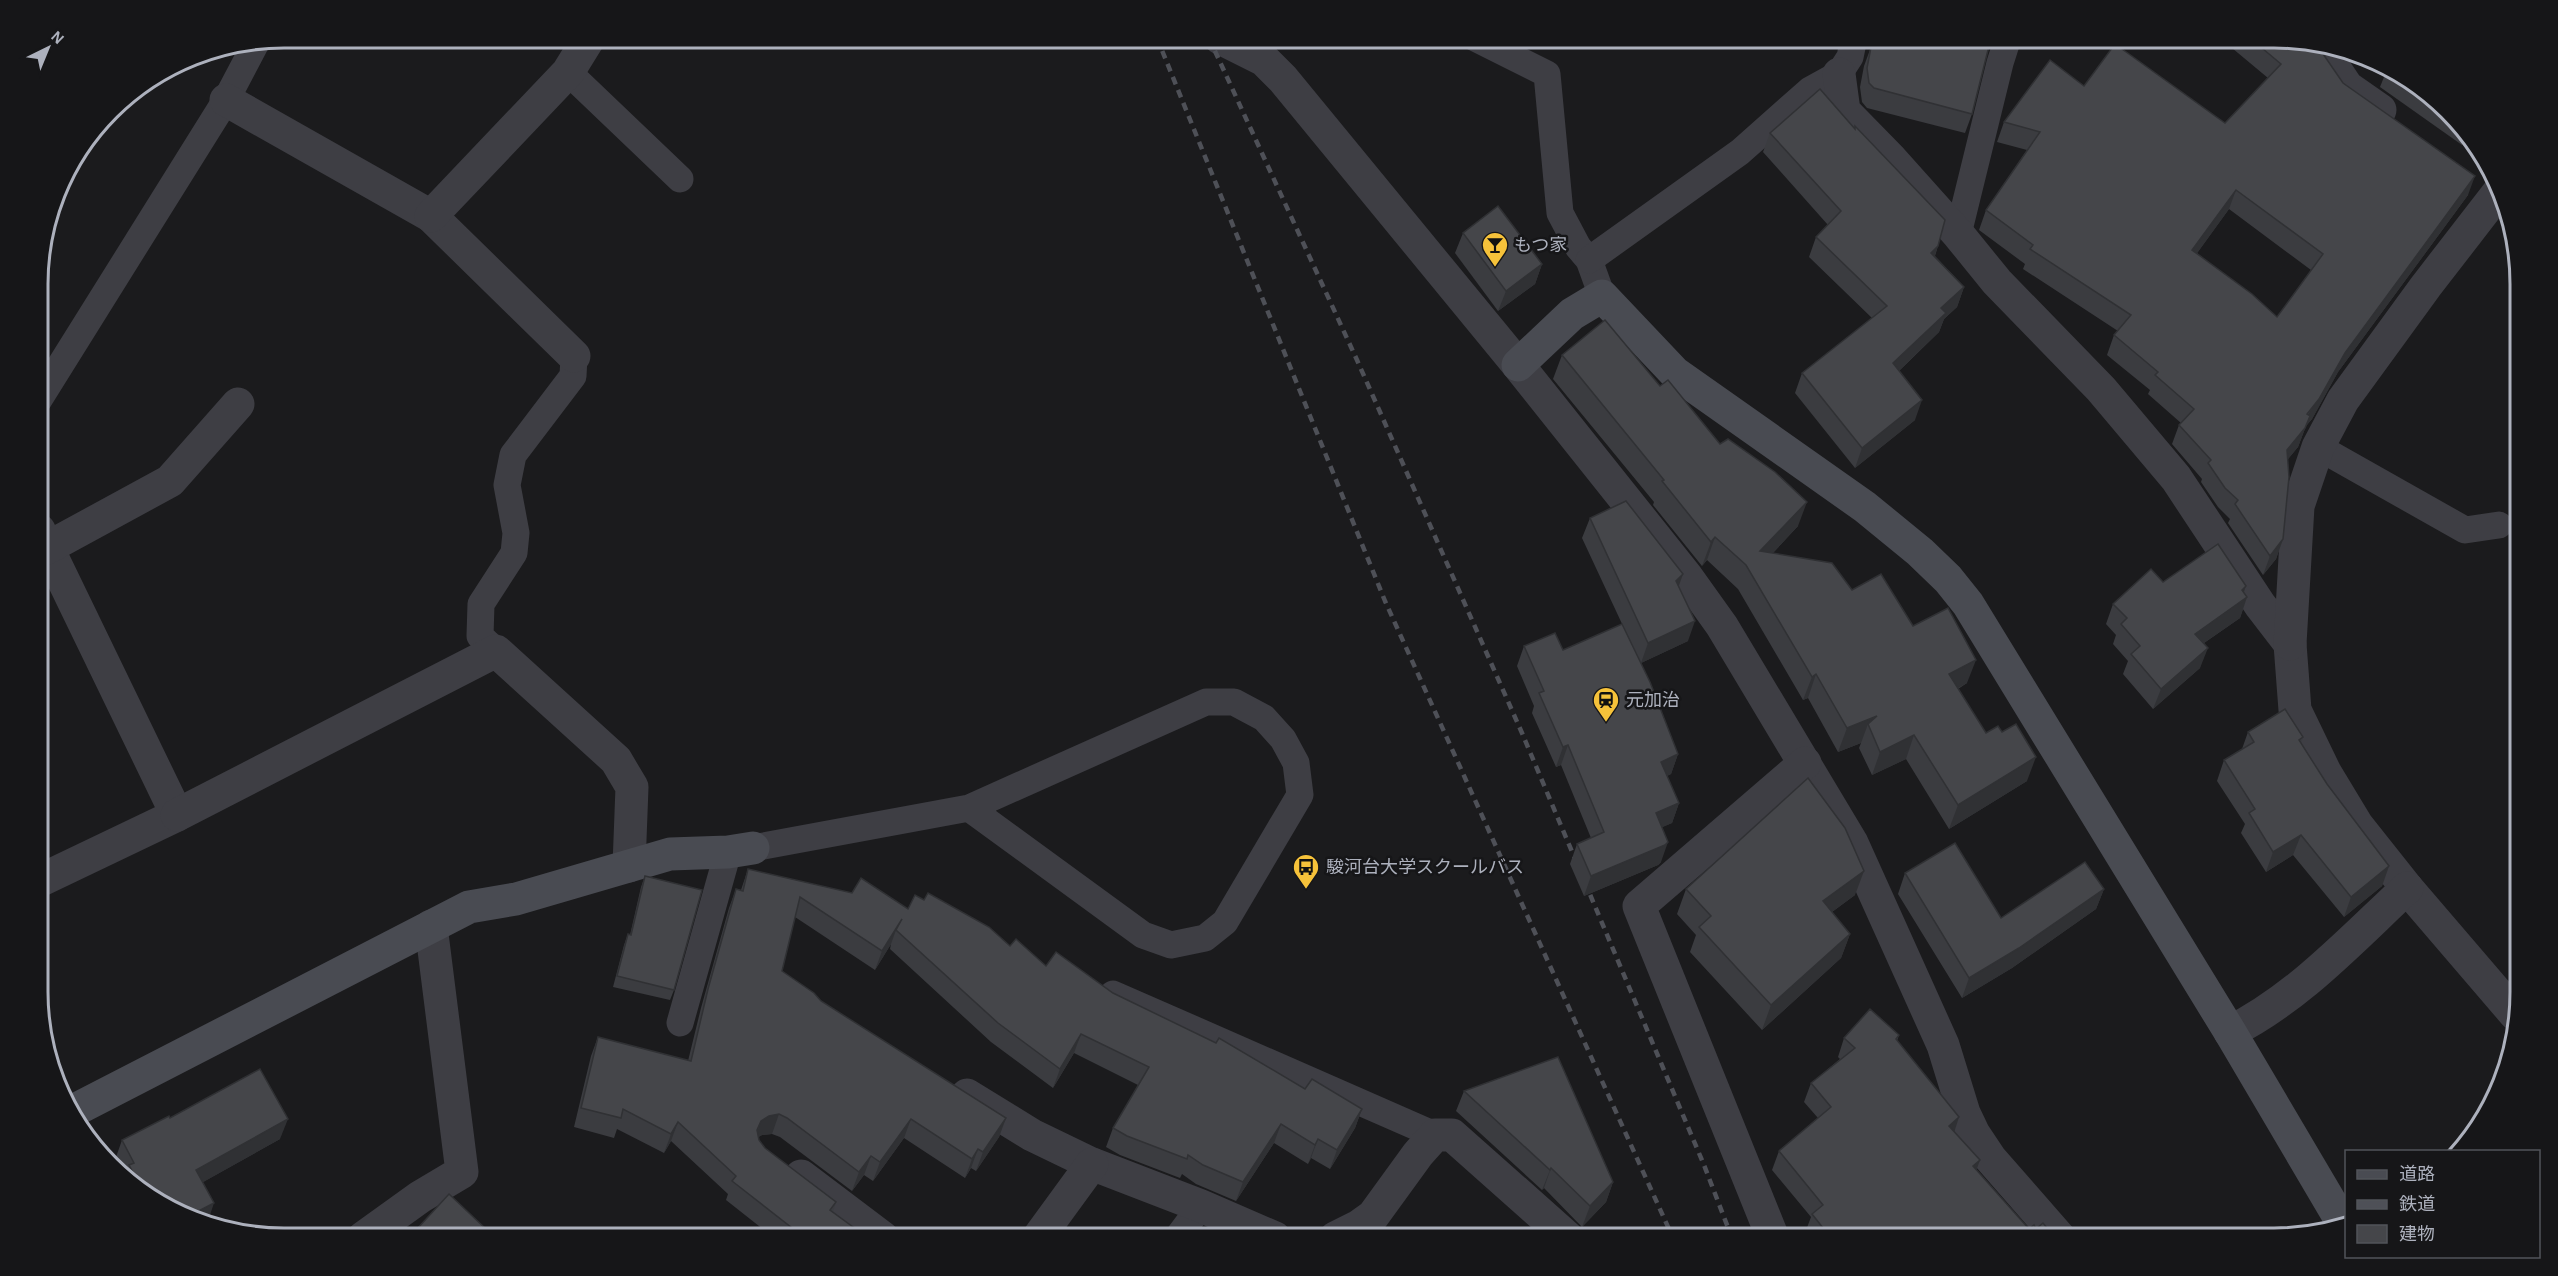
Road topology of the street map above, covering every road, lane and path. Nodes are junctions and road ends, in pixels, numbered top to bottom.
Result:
1 (583, 48) edge
2 (1240, 48) edge
3 (1495, 48) edge
4 (1852, 48) edge
5 (2005, 48) edge
6 (252, 50) edge
7 (2325, 54) edge
8 (568, 72) junction
9 (1839, 74) junction
10 (226, 100) junction
11 (2403, 127) edge
12 (2470, 174) edge
13 (680, 179) dead end
14 (2489, 186) edge
15 (2495, 202) edge
16 (431, 216) junction
17 (1958, 234) junction
18 (1589, 260) junction
19 (1602, 296) junction
20 (574, 356) joint
21 (1518, 364) junction
22 (48, 385) edge
23 (238, 404) dead end
24 (2318, 447) junction
25 (2499, 525) dead end
26 (48, 537) edge
27 (48, 549) edge
28 (2290, 644) junction
29 (496, 651) junction
30 (1804, 763) junction
31 (969, 808) junction
32 (177, 815) junction
33 (740, 850) junction
34 (629, 866) junction
35 (48, 877) edge
36 (2407, 888) junction
37 (431, 927) junction
38 (1113, 994) edge
39 (2509, 1006) edge
40 (681, 1023) dead end
41 (2230, 1032) junction
42 (943, 1079) edge
43 (79, 1108) edge
44 (1435, 1135) junction
45 (778, 1159) edge
46 (1092, 1164) junction
47 (1201, 1206) junction
48 (2340, 1218) edge
49 (378, 1228) edge
50 (870, 1228) edge
51 (1045, 1228) edge
52 (1184, 1228) edge
53 (1252, 1228) edge
54 (1355, 1228) edge
55 (1557, 1228) edge
56 (1769, 1228) edge
57 (2051, 1228) edge

1 - 8 street
2 - 21 street
3 - 18 lane
4 - 9 lane
5 - 17 lane
6 - 10 lane
7 - 11 street
8 - 13 lane
8 - 16 street
9 - 17 street
9 - 18 lane
10 - 16 street
10 - 22 lane
12 - 14 street
15 - 24 street
16 - 20 street
17 - 28 street
18 - 19 lane
19 - 21 street
19 - 41 street
20 - 29 lane
21 - 30 street
23 - 26 street
24 - 25 lane
24 - 28 street
27 - 32 street
28 - 36 street
29 - 32 street
29 - 34 street
30 - 56 street
30 - 57 street
31 - 31 lane
31 - 33 lane
32 - 35 street
33 - 34 street
33 - 40 lane
34 - 37 street
36 - 39 street
36 - 41 street
37 - 43 street
37 - 49 street
38 - 44 lane
41 - 48 street
42 - 46 street
44 - 54 street
44 - 55 street
45 - 50 street
46 - 47 street
46 - 51 street
47 - 52 lane
47 - 53 street

